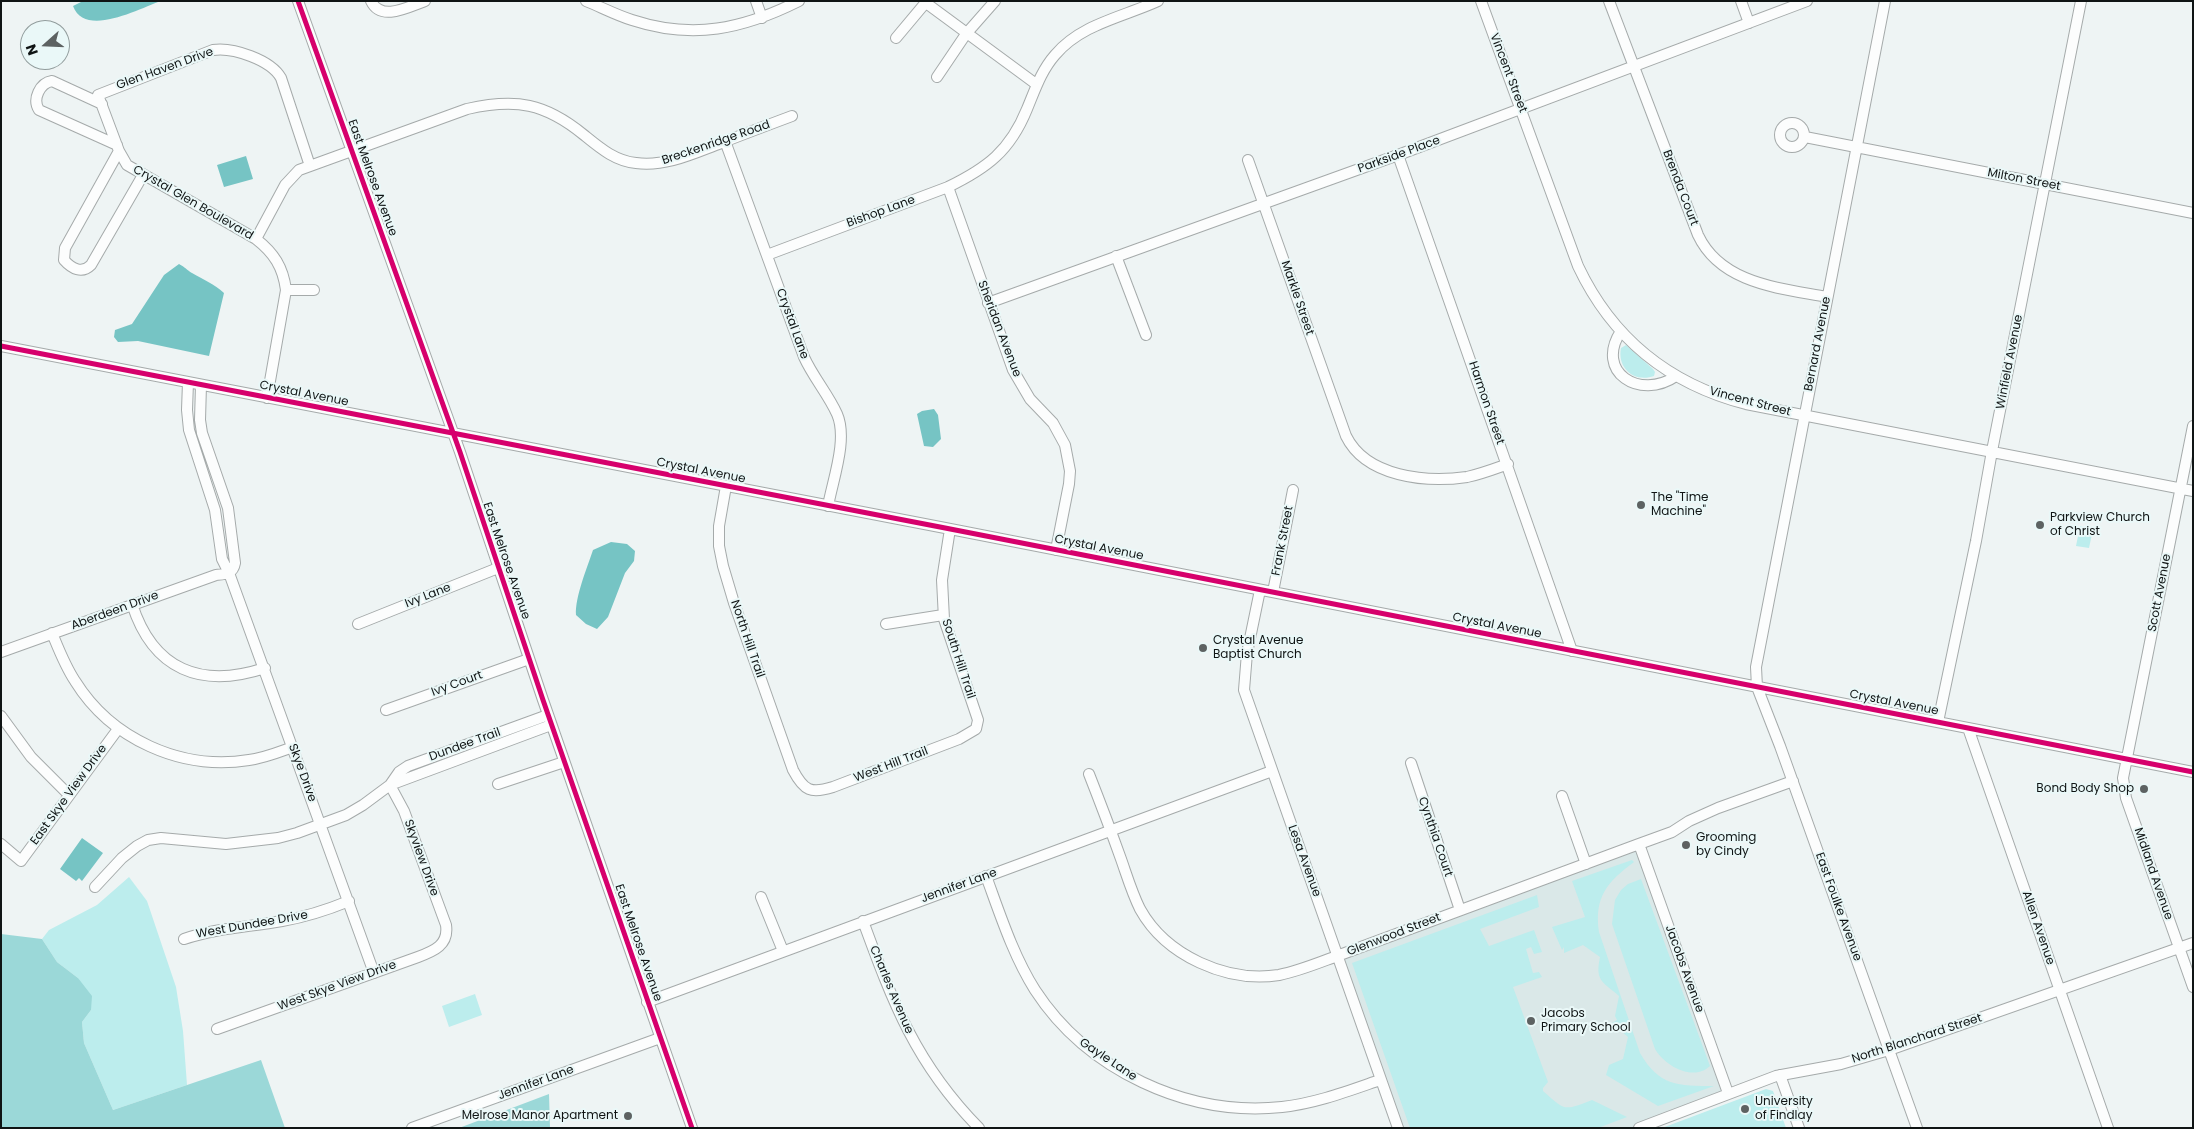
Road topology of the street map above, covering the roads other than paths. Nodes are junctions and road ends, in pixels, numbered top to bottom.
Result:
1 (298, 1) edge
2 (371, 1) edge
3 (425, 1) edge
4 (586, 1) edge
5 (756, 1) edge
6 (799, 1) edge
7 (995, 1) edge
8 (1158, 1) edge
9 (1481, 1) edge
10 (1609, 1) edge
11 (1741, 1) edge
12 (1807, 1) edge
13 (1885, 1) edge
14 (2081, 1) edge
15 (927, 2) edge
16 (762, 18) junction
17 (1749, 23) junction
18 (966, 34) junction
19 (896, 38) dead end
20 (1634, 67) junction
21 (937, 77) dead end
22 (1036, 84) junction
23 (100, 99) junction
24 (1521, 109) junction
25 (792, 116) dead end
26 (1805, 137) dead end
27 (725, 141) junction
28 (1856, 147) junction
29 (118, 148) junction
30 (352, 151) junction
31 (1398, 155) junction
32 (1248, 160) dead end
33 (310, 166) junction
34 (143, 175) junction
35 (2045, 184) junction
36 (948, 187) junction
37 (1263, 203) junction
38 (2193, 213) edge
39 (256, 239) junction
40 (767, 255) junction
41 (1116, 256) junction
42 (286, 290) junction
43 (314, 290) dead end
44 (1827, 297) junction
45 (988, 303) junction
46 (1621, 331) junction
47 (1146, 335) dead end
48 (1, 346) edge
49 (1676, 376) junction
50 (188, 382) junction
51 (201, 385) junction
52 (268, 398) junction
53 (1805, 416) junction
54 (2193, 426) edge
55 (454, 434) junction
56 (1992, 451) junction
57 (1508, 464) junction
58 (206, 482) junction
59 (221, 484) junction
60 (726, 486) junction
61 (2181, 488) junction
62 (1293, 490) dead end
63 (2193, 490) edge
64 (828, 506) junction
65 (950, 529) junction
66 (1056, 550) junction
67 (498, 568) junction
68 (229, 573) junction
69 (1260, 590) junction
70 (1273, 592) junction
71 (132, 604) junction
72 (943, 615) junction
73 (358, 624) dead end
74 (886, 624) dead end
75 (52, 633) junction
76 (1572, 651) junction
77 (1, 652) edge
78 (529, 659) junction
79 (264, 668) junction
80 (1757, 687) junction
81 (386, 710) dead end
82 (1, 716) edge
83 (550, 720) junction
84 (1938, 722) junction
85 (118, 728) junction
86 (1968, 728) junction
87 (976, 729) joint
88 (293, 747) junction
89 (2126, 759) junction
90 (564, 762) junction
91 (1411, 763) dead end
92 (1272, 771) junction
93 (2193, 772) edge
94 (1088, 774) dead end
95 (1792, 781) junction
96 (498, 784) dead end
97 (390, 785) junction
98 (804, 786) joint
99 (69, 795) junction
100 (1562, 796) dead end
101 (321, 825) junction
102 (1110, 830) junction
103 (1, 844) edge
104 (1639, 844) junction
105 (1586, 864) junction
106 (986, 876) junction
107 (95, 887) dead end
108 (762, 897) dead end
109 (349, 902) junction
110 (1460, 910) junction
111 (863, 921) junction
112 (447, 932) joint
113 (184, 938) dead end
114 (2193, 943) edge
115 (2179, 948) junction
116 (783, 951) junction
117 (1337, 956) junction
118 (374, 972) junction
119 (2193, 987) edge
120 (2059, 990) junction
121 (648, 1002) junction
122 (217, 1029) dead end
123 (660, 1038) junction
124 (1889, 1050) junction
125 (1780, 1075) junction
126 (1380, 1080) junction
127 (1728, 1093) junction
128 (412, 1128) edge
129 (692, 1128) edge
130 (979, 1128) edge
131 (1398, 1128) edge
132 (1639, 1128) edge
133 (1799, 1128) edge
134 (1917, 1128) edge
135 (2108, 1128) edge

1 - 30 street, East Melrose Avenue
2 - 3 street
4 - 16 street
5 - 16 street
6 - 16 street
7 - 18 street
8 - 22 street, Bishop Lane
9 - 24 street, Vincent Street
10 - 20 street, Brenda Court
11 - 17 street
12 - 17 street, Parkside Place
13 - 28 street, Bernard Avenue
14 - 35 street, Winfield Avenue
15 - 18 street
15 - 19 street
17 - 20 street, Parkside Place
18 - 21 street
18 - 22 street
20 - 24 street, Parkside Place
20 - 44 street, Brenda Court
22 - 36 street, Bishop Lane
23 - 29 street, Crystal Glen Boulevard
23 - 29 street
23 - 33 street, Glen Haven Drive
24 - 31 street, Parkside Place
24 - 46 street, Vincent Street
25 - 27 street, Breckenridge Road
26 - 28 street, Milton Street
27 - 30 street, Breckenridge Road
27 - 40 street, Crystal Lane
28 - 35 street, Milton Street
28 - 44 street, Bernard Avenue
29 - 34 street, Crystal Glen Boulevard
29 - 34 street
30 - 33 street, Breckenridge Road
30 - 55 street, East Melrose Avenue
31 - 37 street, Parkside Place
31 - 57 street, Harmon Street
32 - 37 street, Markle Street
33 - 39 street, Breckenridge Road
34 - 39 street, Crystal Glen Boulevard
35 - 38 street, Milton Street
35 - 56 street, Winfield Avenue
36 - 40 street, Bishop Lane
36 - 45 street, Sheridan Avenue
37 - 41 street, Parkside Place
37 - 57 street, Markle Street
39 - 42 street, Crystal Glen Boulevard
40 - 64 street, Crystal Lane
41 - 45 street, Parkside Place
41 - 47 street
42 - 43 street
42 - 52 street, Crystal Glen Boulevard
44 - 53 street, Bernard Avenue
45 - 66 street, Sheridan Avenue
46 - 49 street, Vincent Street
46 - 49 street
48 - 50 street, Crystal Avenue
49 - 53 street, Vincent Street
50 - 51 street, Crystal Avenue
50 - 58 street, Skye Drive
51 - 52 street, Crystal Avenue
51 - 59 street
52 - 55 street, Crystal Avenue
53 - 56 street, Vincent Street
53 - 80 street, Bernard Avenue
54 - 61 street, Scott Avenue
55 - 60 street, Crystal Avenue
55 - 67 street, East Melrose Avenue
56 - 61 street, Vincent Street
56 - 84 street, Winfield Avenue
57 - 76 street, Harmon Street
58 - 59 street
58 - 68 street, Skye Drive
59 - 68 street
60 - 64 street, Crystal Avenue
60 - 98 street, North Hill Trail
61 - 63 street, Vincent Street
61 - 89 street, Scott Avenue
62 - 70 street, Frank Street
64 - 65 street, Crystal Avenue
65 - 66 street, Crystal Avenue
65 - 72 street, South Hill Trail
66 - 69 street, Crystal Avenue
67 - 73 street, Ivy Lane
67 - 78 street, East Melrose Avenue
68 - 71 street, Aberdeen Drive
68 - 79 street, Skye Drive
69 - 70 street, Crystal Avenue
69 - 92 street, Lesa Avenue
70 - 76 street, Crystal Avenue
71 - 75 street, Aberdeen Drive
71 - 79 street
72 - 74 street
72 - 87 street, South Hill Trail
75 - 77 street, Aberdeen Drive
75 - 85 street
76 - 80 street, Crystal Avenue
78 - 81 street, Ivy Court
78 - 83 street, East Melrose Avenue
79 - 88 street, Skye Drive
80 - 84 street, Crystal Avenue
80 - 95 street, East Foulke Avenue
82 - 99 street
83 - 90 street, East Melrose Avenue
83 - 97 street, Dundee Trail
84 - 86 street, Crystal Avenue
85 - 88 street
85 - 99 street, East Skye View Drive
86 - 89 street, Crystal Avenue
86 - 120 street, Allen Avenue
87 - 98 street, West Hill Trail
88 - 101 street, Skye Drive
89 - 93 street, Crystal Avenue
89 - 115 street, Midland Avenue
90 - 96 street
90 - 121 street, East Melrose Avenue
91 - 110 street, Cynthia Court
92 - 102 street, Jennifer Lane
92 - 117 street, Lesa Avenue
94 - 102 street, Glenwood Street
95 - 104 street, Glenwood Street
95 - 124 street, East Foulke Avenue
97 - 101 street, Dundee Trail
97 - 112 street, Skyview Drive
99 - 103 street, East Skye View Drive
100 - 105 street
101 - 107 street, Dundee Trail
101 - 109 street, Skye Drive
102 - 106 street, Jennifer Lane
102 - 117 street, Glenwood Street
104 - 105 street, Glenwood Street
104 - 127 street, Jacobs Avenue
105 - 110 street, Glenwood Street
106 - 111 street, Jennifer Lane
106 - 126 street, Gayle Lane
108 - 116 street
109 - 113 street, West Dundee Drive
109 - 118 street, Skye Drive
110 - 117 street, Glenwood Street
111 - 116 street, Jennifer Lane
111 - 130 street, Charles Avenue
112 - 118 street, West Skye View Drive
114 - 115 street, North Blanchard Street
115 - 119 street, Midland Avenue
115 - 120 street, North Blanchard Street
116 - 121 street, Jennifer Lane
117 - 126 street, Lesa Avenue
118 - 122 street, West Skye View Drive
120 - 124 street, North Blanchard Street
120 - 135 street, Allen Avenue
121 - 123 street, East Melrose Avenue
123 - 128 street, Jennifer Lane
123 - 129 street, East Melrose Avenue
124 - 125 street, North Blanchard Street
124 - 134 street, East Foulke Avenue
125 - 127 street, North Blanchard Street
125 - 133 street
126 - 131 street, Lesa Avenue
127 - 132 street, North Blanchard Street

